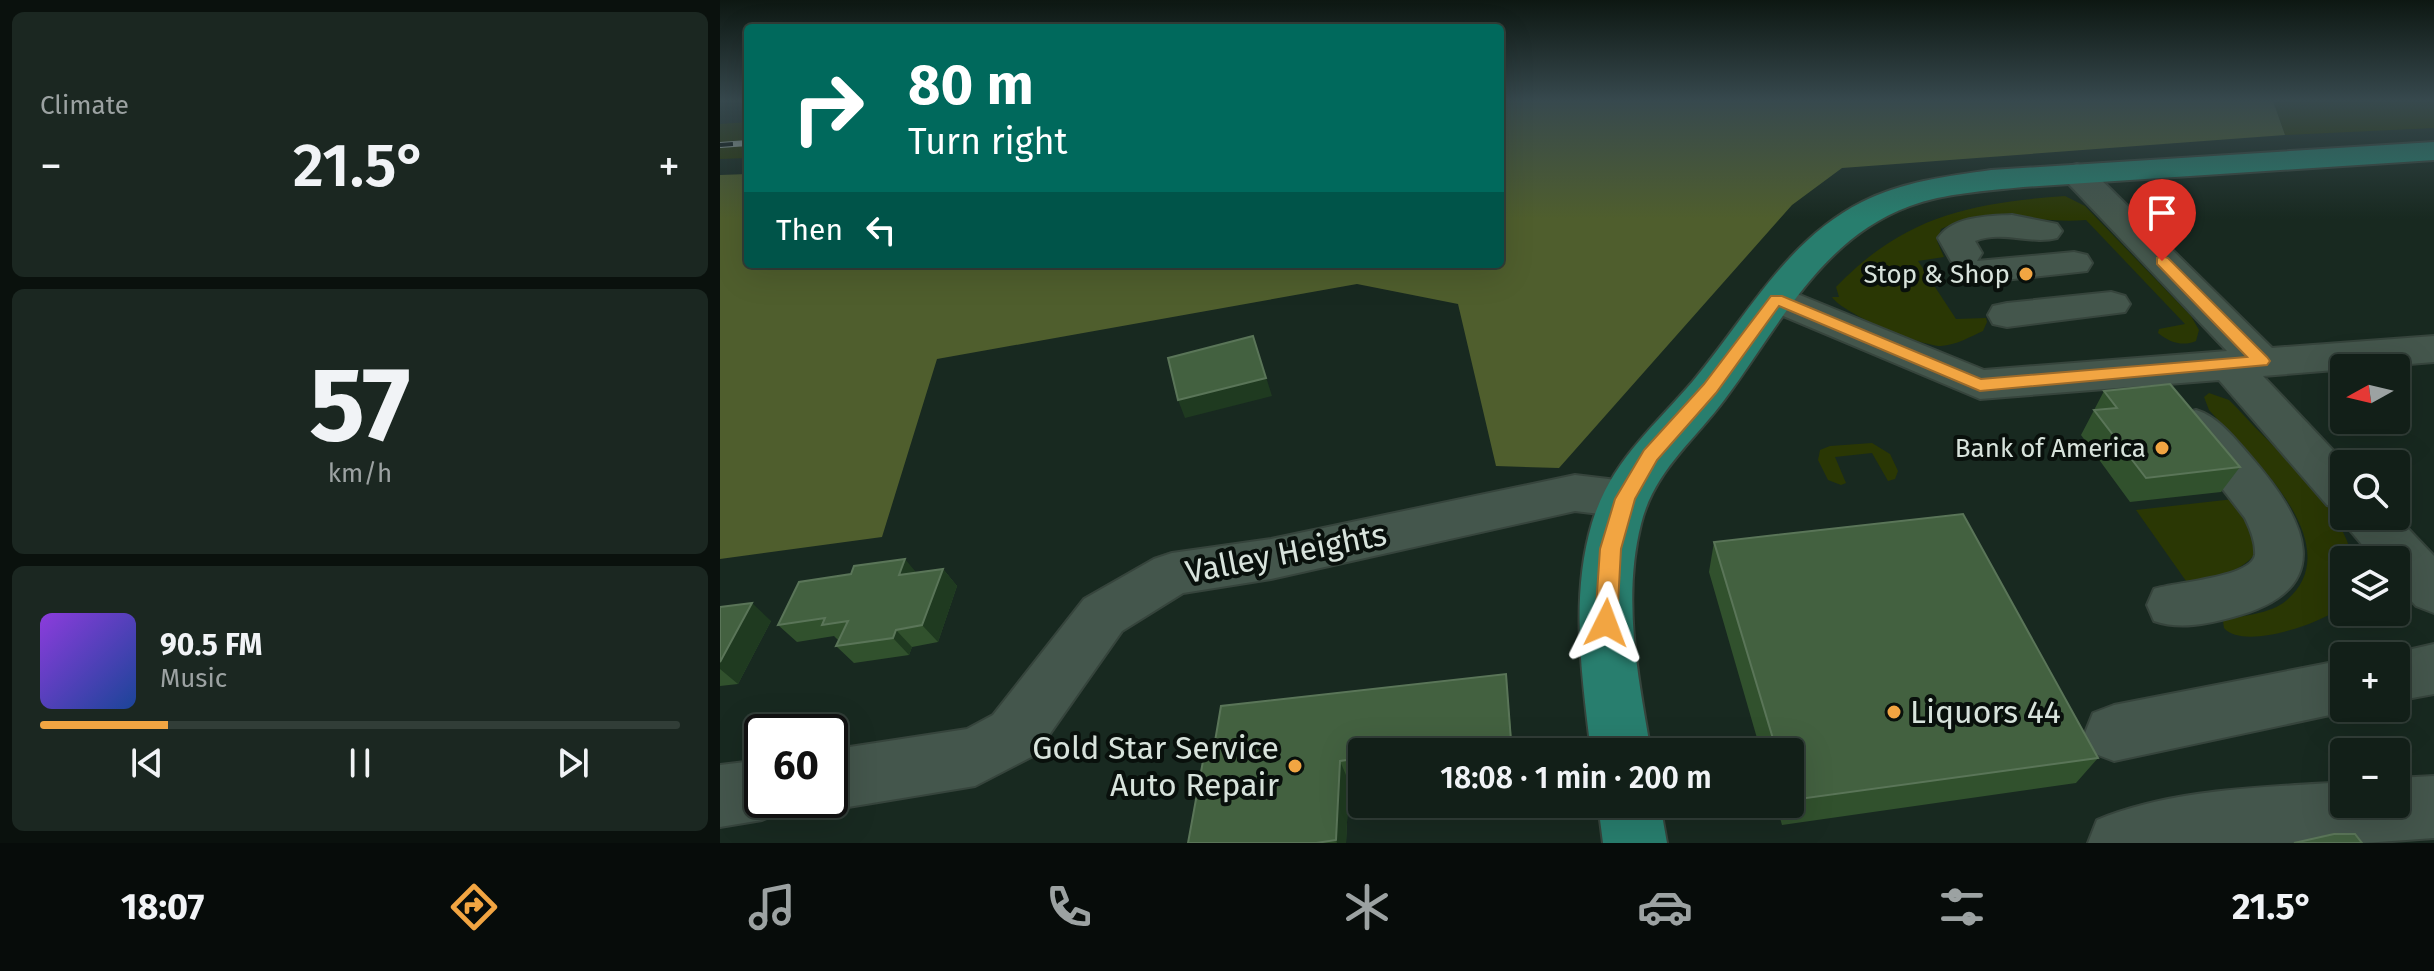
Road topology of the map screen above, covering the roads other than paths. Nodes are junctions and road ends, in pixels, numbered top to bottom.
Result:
1 (2434, 151) edge
2 (2077, 174) junction
3 (2073, 262) joint
4 (1776, 299) junction
5 (2434, 349) edge
6 (2245, 363) junction
7 (2157, 371) junction
8 (2330, 474) edge
9 (1625, 499) junction
10 (2379, 530) edge
11 (2434, 591) edge
12 (2173, 605) dead end
13 (2434, 669) edge
14 (2410, 673) edge
15 (2330, 689) edge
16 (2114, 733) dead end
17 (1619, 738) edge
18 (848, 777) edge
19 (744, 793) edge
20 (720, 796) edge
21 (2434, 807) edge
22 (1631, 818) edge
23 (1635, 843) edge
24 (2120, 843) edge

1 - 2 main road
2 - 4 main road
2 - 6 street
3 - 3 street
4 - 7 street
4 - 9 main road
5 - 6 street
6 - 7 street
6 - 8 street
7 - 12 street
9 - 17 main road
9 - 18 street, Valley Heights
10 - 11 street
13 - 14 street
15 - 16 street
19 - 20 street
21 - 24 street
22 - 23 main road

